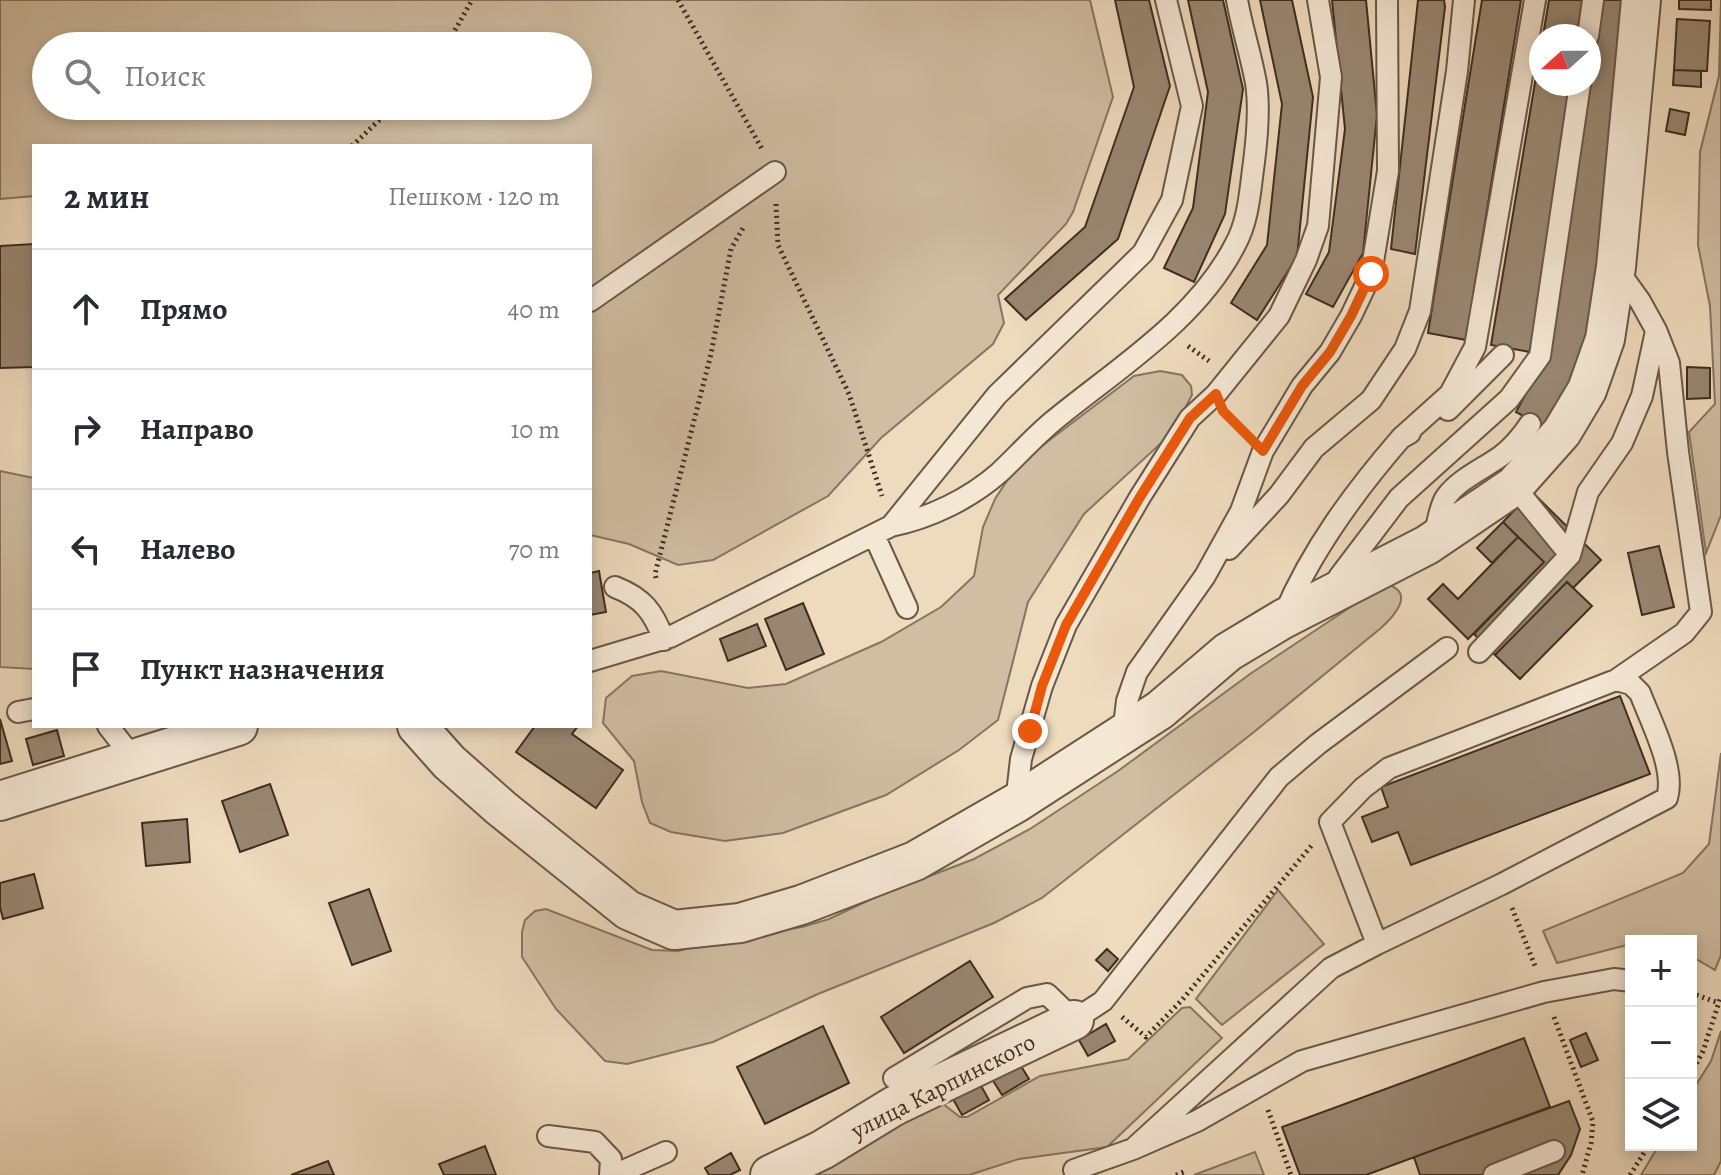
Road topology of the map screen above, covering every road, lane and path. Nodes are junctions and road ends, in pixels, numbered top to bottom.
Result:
1 (472, 0) edge
2 (678, 0) edge
3 (1166, 0) edge
4 (1237, 0) edge
5 (1318, 0) edge
6 (1387, 0) edge
7 (1464, 0) edge
8 (1535, 0) edge
9 (1593, 0) edge
10 (1641, 0) edge
11 (1590, 24) edge
12 (454, 32) edge
13 (1578, 96) edge
14 (379, 120) edge
15 (354, 144) edge
16 (775, 172) junction
17 (746, 224) dead end
18 (1616, 267) junction
19 (592, 300) edge
20 (1656, 330) junction
21 (1503, 355) dead end
22 (1216, 394) junction
23 (1530, 424) dead end
24 (1401, 438) junction
25 (1263, 451) junction
26 (1514, 486) junction
27 (883, 530) junction
28 (1427, 545) junction
29 (1570, 555) junction
30 (1205, 576) junction
31 (615, 587) dead end
32 (1339, 590) junction
33 (907, 608) dead end
34 (1283, 619) junction
35 (667, 638) junction
36 (1447, 648) dead end
37 (1479, 652) dead end
38 (592, 660) edge
39 (1616, 680) junction
40 (110, 728) edge
41 (231, 728) edge
42 (419, 728) edge
43 (1123, 734) junction
44 (133, 758) junction
45 (0, 801) edge
46 (1016, 803) junction
47 (1330, 822) junction
48 (1508, 898) dead end
49 (1377, 944) junction
50 (1625, 980) edge
51 (1544, 992) junction
52 (1697, 994) edge
53 (1720, 1000) edge
54 (1074, 1020) junction
55 (1146, 1037) dead end
56 (1697, 1062) edge
57 (894, 1078) dead end
58 (1276, 1102) dead end
59 (548, 1136) dead end
60 (1133, 1149) junction
61 (1554, 1151) dead end
62 (1645, 1151) edge
63 (666, 1152) dead end
64 (1071, 1173) edge
65 (612, 1175) edge
66 (770, 1175) edge
67 (1176, 1175) edge
68 (1185, 1175) edge
69 (1291, 1175) edge
70 (1494, 1175) edge
71 (1582, 1175) edge
72 (1630, 1175) edge

1 - 12 path
2 - 16 path
3 - 27 lane
4 - 27 lane
5 - 22 lane
6 - 25 lane
7 - 30 lane
8 - 24 lane
9 - 11 lane
10 - 18 street
13 - 32 lane
14 - 15 path
16 - 19 lane
16 - 27 path
17 - 35 path
18 - 20 lane
18 - 26 street
20 - 29 lane
20 - 39 lane
21 - 24 lane
22 - 25 path
22 - 46 lane
23 - 28 lane
24 - 34 lane
25 - 30 lane
26 - 28 street
26 - 29 lane
27 - 33 lane
27 - 35 lane
28 - 32 street
29 - 37 lane
30 - 43 lane
31 - 35 lane
32 - 34 street
34 - 43 street
35 - 38 lane
36 - 54 lane
39 - 47 lane
39 - 49 lane
40 - 44 lane
41 - 44 street
42 - 46 street
43 - 46 street
44 - 45 street
47 - 49 lane
47 - 55 path
48 - 51 path
49 - 60 lane
50 - 51 lane
51 - 60 lane
51 - 71 path
52 - 53 path
53 - 56 path
54 - 57 lane
54 - 66 street, улица Карпинского
58 - 69 path
59 - 65 lane
60 - 64 lane
61 - 70 lane
62 - 72 path
63 - 65 lane
67 - 68 path

